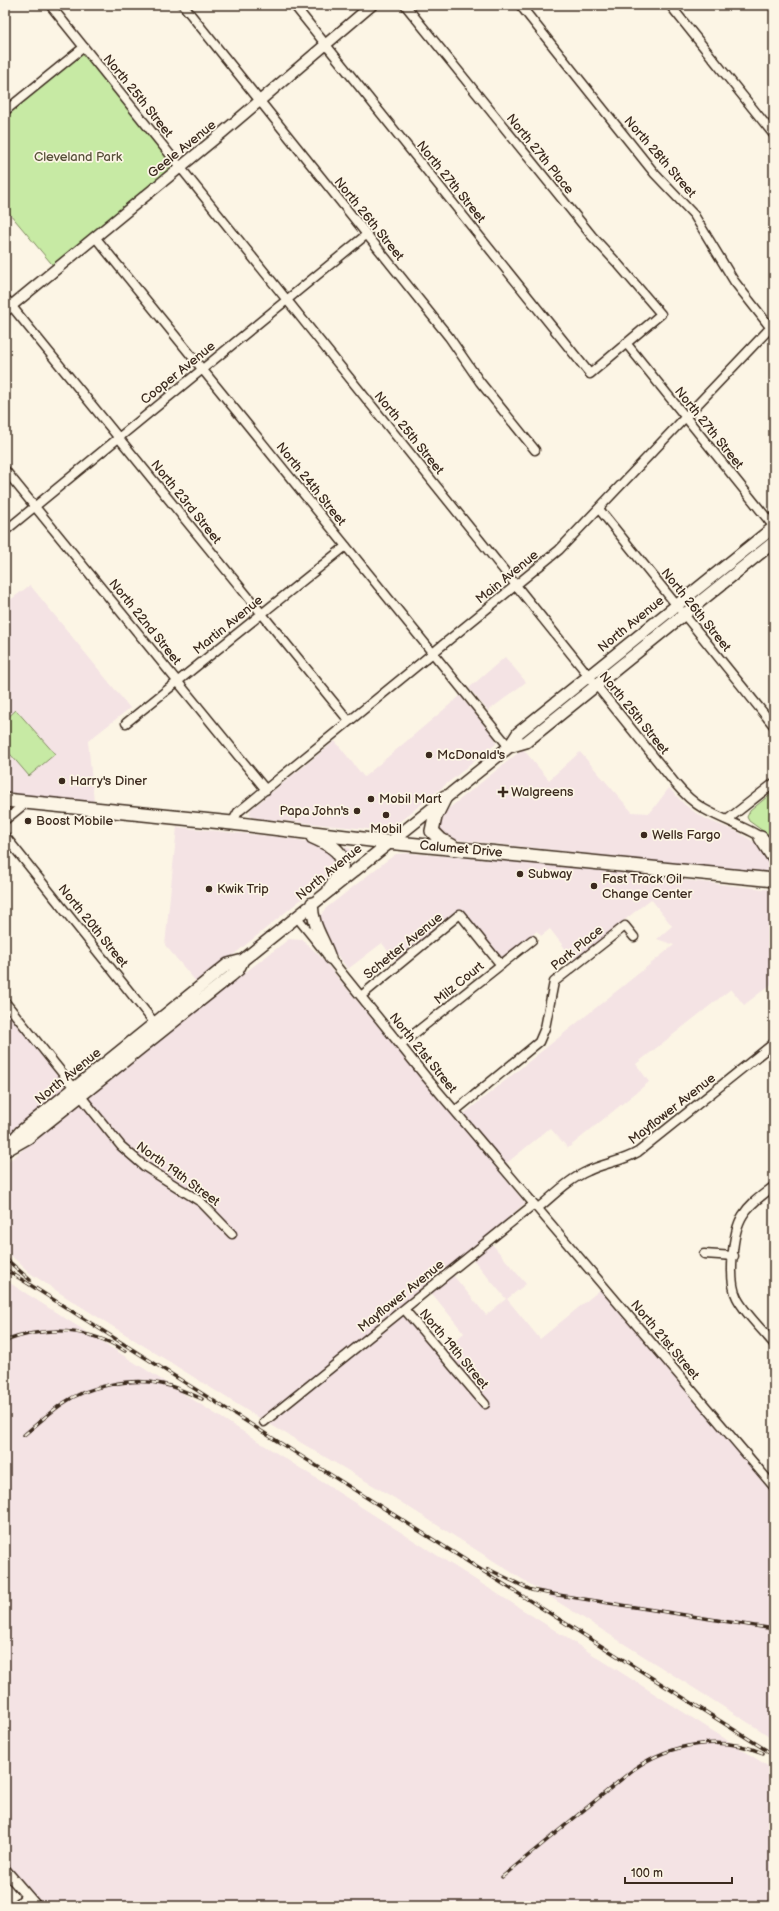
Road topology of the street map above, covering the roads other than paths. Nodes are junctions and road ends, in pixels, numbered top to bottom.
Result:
1 (50, 5) edge
2 (183, 5) edge
3 (294, 5) edge
4 (372, 5) edge
5 (405, 5) edge
6 (520, 5) edge
7 (670, 5) edge
8 (326, 45) junction
9 (84, 47) junction
10 (259, 102) junction
11 (5, 111) edge
12 (774, 135) edge
13 (180, 168) junction
14 (366, 235) junction
15 (95, 237) junction
16 (286, 300) junction
17 (7, 305) edge
18 (773, 328) edge
19 (626, 343) junction
20 (202, 369) junction
21 (685, 418) junction
22 (118, 438) junction
23 (535, 450) dead end
24 (5, 470) edge
25 (35, 506) junction
26 (599, 509) junction
27 (774, 527) edge
28 (5, 531) edge
29 (774, 542) edge
30 (346, 546) junction
31 (515, 585) junction
32 (677, 605) junction
33 (262, 614) junction
34 (684, 614) junction
35 (432, 653) junction
36 (589, 676) junction
37 (178, 682) junction
38 (596, 685) junction
39 (349, 721) junction
40 (126, 723) dead end
41 (774, 726) edge
42 (509, 746) junction
43 (774, 783) edge
44 (266, 790) junction
45 (445, 797) junction
46 (5, 800) edge
47 (27, 802) junction
48 (5, 820) edge
49 (727, 820) junction
50 (232, 824) junction
51 (302, 832) junction
52 (5, 836) edge
53 (761, 838) junction
54 (387, 842) junction
55 (774, 846) edge
56 (465, 850) junction
57 (774, 858) edge
58 (774, 867) edge
59 (770, 880) edge
60 (330, 888) junction
61 (312, 903) junction
62 (296, 916) junction
63 (634, 937) dead end
64 (532, 940) dead end
65 (330, 958) junction
66 (501, 965) junction
67 (361, 996) junction
68 (5, 1002) edge
69 (158, 1027) junction
70 (774, 1043) edge
71 (400, 1045) junction
72 (78, 1092) junction
73 (455, 1111) junction
74 (8, 1149) edge
75 (774, 1186) edge
76 (536, 1206) junction
77 (232, 1234) dead end
78 (704, 1254) dead end
79 (734, 1256) junction
80 (404, 1309) junction
81 (774, 1344) edge
82 (485, 1404) dead end
83 (264, 1422) dead end
84 (773, 1484) edge
85 (5, 1870) edge
86 (26, 1896) junction
87 (16, 1906) edge
88 (36, 1906) edge

1 - 9 street, North 25th Street
2 - 10 street, North 26th Street
3 - 8 street, North 27th Street
4 - 8 street, Geele Avenue
5 - 19 street, North 27th Place
6 - 18 street, North 28th Street
7 - 12 street
8 - 10 street, Geele Avenue
8 - 19 street, North 27th Street
9 - 11 street
9 - 13 street, North 25th Street
10 - 13 street, Geele Avenue
10 - 14 street, North 26th Street
13 - 15 street, Geele Avenue
13 - 16 street, North 25th Street
14 - 16 street, Cooper Avenue
14 - 23 street, North 26th Street
15 - 17 street, Geele Avenue
15 - 20 street, North 24th Street
16 - 20 street, Cooper Avenue
16 - 31 street, North 25th Street
17 - 22 street, North 23rd Street
18 - 21 street, Main Avenue
19 - 21 street, North 27th Street
20 - 22 street, Cooper Avenue
20 - 30 street, North 24th Street
21 - 26 street, Main Avenue
21 - 27 street, North 27th Street
22 - 25 street, Cooper Avenue
22 - 33 street, North 23rd Street
24 - 25 street, North 22nd Street
25 - 28 street, Cooper Avenue
25 - 37 street, North 22nd Street
26 - 31 street, Main Avenue
26 - 32 street, North 26th Street
27 - 32 main road, North Avenue
29 - 34 main road, North Avenue
30 - 33 street, Martin Avenue
30 - 35 street, North 24th Street
31 - 35 street, Main Avenue
31 - 36 street, North 25th Street
32 - 34 street, North 26th Street
32 - 36 main road, North Avenue
33 - 37 street, Martin Avenue
33 - 39 street, North 23rd Street
34 - 38 main road, North Avenue
34 - 41 street, North 26th Street
35 - 39 street, Main Avenue
35 - 42 street, North 24th Street
36 - 38 street, North 25th Street
36 - 42 main road, North Avenue
37 - 40 street, Martin Avenue
37 - 44 street, North 22nd Street
38 - 42 main road, North Avenue
38 - 49 street, North 25th Street
39 - 44 street, Main Avenue
42 - 45 main road, North Avenue
43 - 49 street
44 - 50 street, Main Avenue
45 - 54 main road, North Avenue
45 - 56 main road
46 - 47 main road, Calumet Drive
47 - 48 street
47 - 50 main road, Calumet Drive
49 - 53 street, North 25th Street
50 - 51 main road, Calumet Drive
51 - 54 main road, Calumet Drive
51 - 60 main road
52 - 69 street, North 20th Street
53 - 55 street, North 25th Street
53 - 57 main road
54 - 56 main road, Calumet Drive
54 - 60 main road, North Avenue
56 - 59 main road, Calumet Drive
58 - 59 main road
60 - 61 main road, North Avenue
61 - 62 main road, North Avenue
61 - 65 main road
62 - 65 street, North 21st Street
62 - 69 main road, North Avenue
63 - 73 street, Park Place
64 - 66 street, Milz Court
65 - 67 street, North 21st Street
66 - 67 street, Schetter Avenue
66 - 71 street, Milz Court
67 - 71 street, North 21st Street
68 - 72 street, North 19th Street
69 - 72 main road, North Avenue
70 - 76 street, Mayflower Avenue
71 - 73 street, North 21st Street
72 - 74 main road, North Avenue
72 - 77 street, North 19th Street
73 - 76 street, North 21st Street
75 - 79 street
76 - 80 street, Mayflower Avenue
76 - 84 street, North 21st Street
78 - 79 street
79 - 81 street
80 - 82 street, North 19th Street
80 - 83 street, Mayflower Avenue
85 - 86 street
86 - 87 street
86 - 88 street

